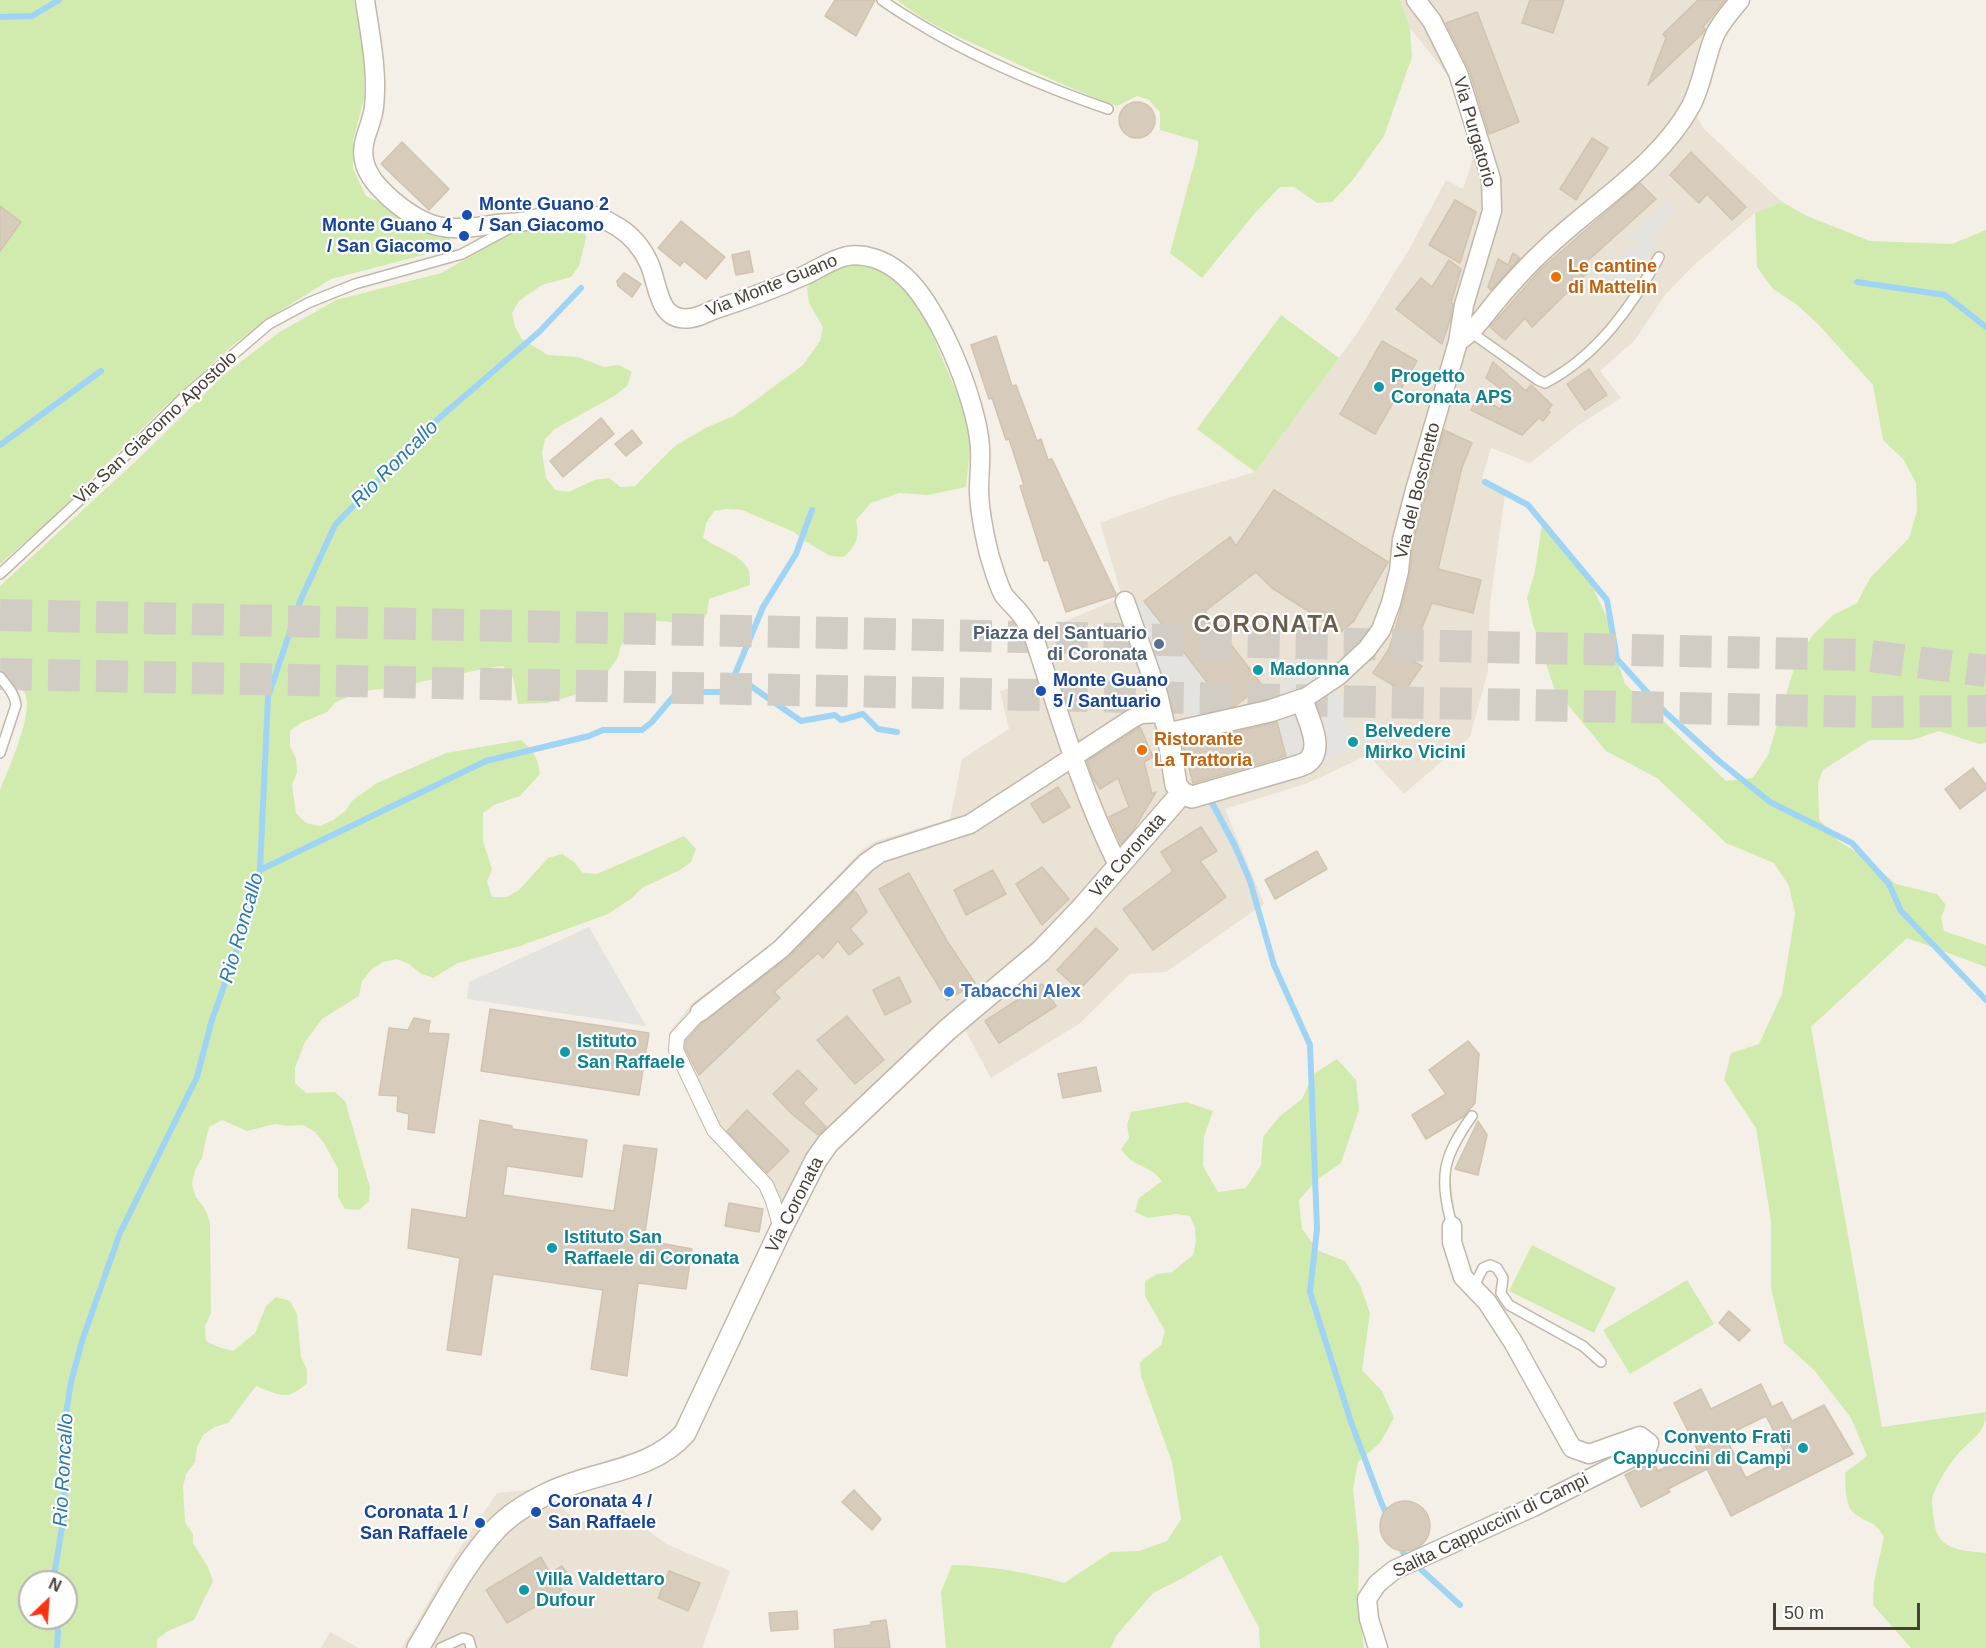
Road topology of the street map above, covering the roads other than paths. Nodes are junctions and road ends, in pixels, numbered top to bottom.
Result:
1 (365, 0) edge
2 (882, 0) edge
3 (1416, 0) edge
4 (1740, 0) edge
5 (1108, 109) dead end
6 (524, 221) junction
7 (1659, 256) dead end
8 (1465, 337) junction
9 (0, 574) edge
10 (1125, 601) dead end
11 (0, 677) edge
12 (1302, 700) junction
13 (1162, 713) junction
14 (1168, 734) junction
15 (0, 753) edge
16 (1073, 757) junction
17 (1182, 793) junction
18 (1119, 865) junction
19 (700, 1012) joint
20 (1472, 1116) dead end
21 (1452, 1226) joint
22 (781, 1229) junction
23 (1473, 1288) junction
24 (1601, 1362) dead end
25 (418, 1648) edge
26 (441, 1648) edge
27 (471, 1648) edge
28 (1378, 1648) edge

1 - 6 street, Via Monte Guano
2 - 5 lane
3 - 8 street, Via Purgatorio
4 - 8 street, Via del Boschetto
6 - 9 lane, Via San Giacomo Apostolo
6 - 16 street, Via Monte Guano
7 - 8 lane
8 - 12 street, Via del Boschetto
10 - 13 street
11 - 15 lane
12 - 14 street, Via del Boschetto
12 - 17 street
13 - 14 street
13 - 16 street
14 - 17 street
16 - 18 street, Via Monte Guano
16 - 19 street
17 - 18 street, Via Coronata
18 - 22 street, Via Coronata
19 - 22 street
20 - 21 lane
21 - 23 street, Salita Cappuccini di Campi
22 - 25 street, Via Coronata
23 - 24 lane
23 - 28 street, Salita Cappuccini di Campi
26 - 27 lane

